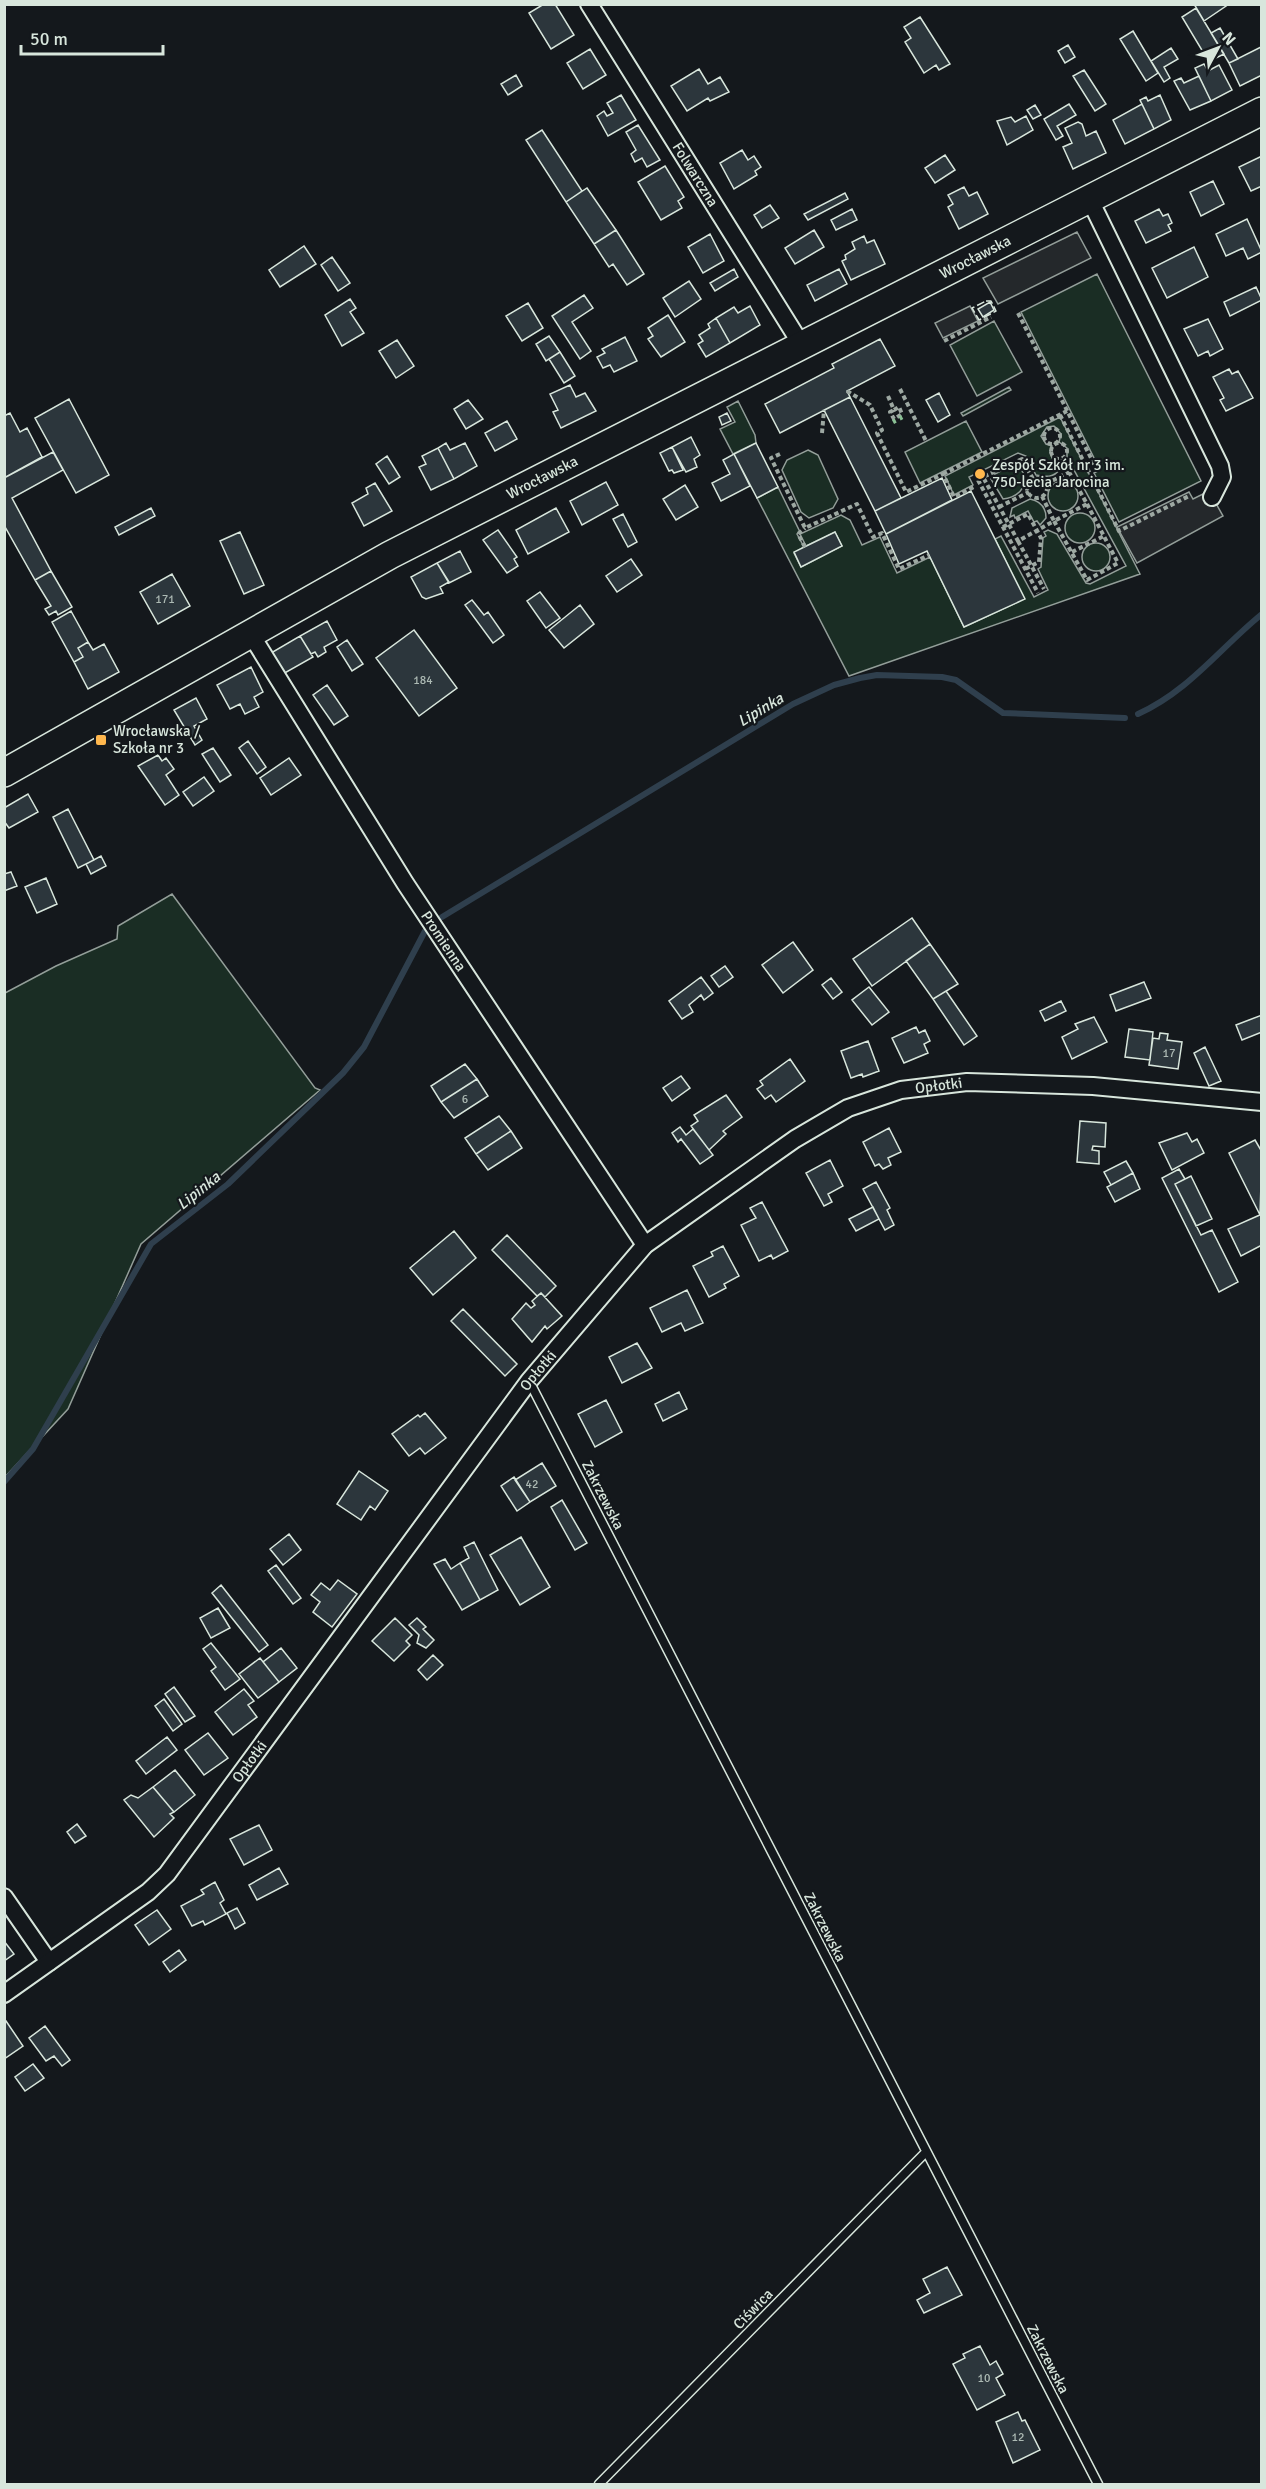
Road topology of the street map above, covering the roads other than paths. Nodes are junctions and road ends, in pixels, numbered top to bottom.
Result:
1 (589, 4) edge
2 (1262, 111) edge
3 (1089, 198) junction
4 (801, 344) junction
5 (1212, 497) dead end
6 (250, 633) junction
7 (4, 773) edge
8 (1262, 1102) edge
9 (645, 1245) junction
10 (529, 1381) junction
11 (4, 1897) edge
12 (49, 1962) junction
13 (4, 1994) edge
14 (926, 2152) junction
15 (599, 2484) edge
16 (1098, 2484) edge

1 - 4 street, Folwarczna
2 - 3 main road, Wrocławska
3 - 4 main road, Wrocławska
3 - 5 street
4 - 6 main road, Wrocławska
6 - 7 main road, Wrocławska
6 - 9 street, Promienna
8 - 9 street, Opłotki
9 - 10 street, Opłotki
10 - 12 street, Opłotki
10 - 14 lane, Zakrzewska
11 - 12 street
12 - 13 street, Opłotki
14 - 15 lane, Ciświca
14 - 16 lane, Zakrzewska

